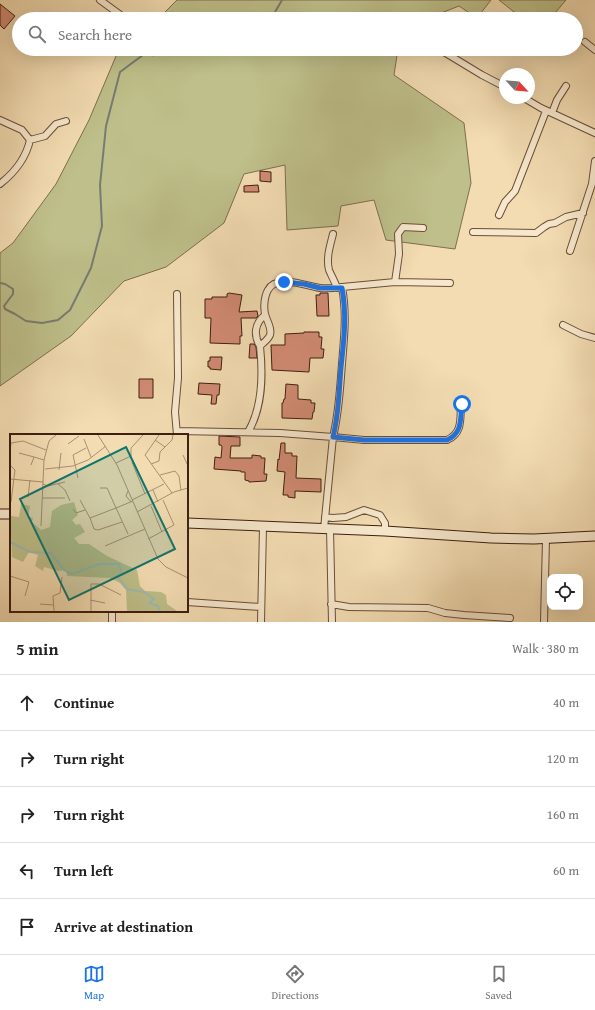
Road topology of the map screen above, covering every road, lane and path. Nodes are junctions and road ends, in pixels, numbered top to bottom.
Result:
1 (100, 0) edge
2 (116, 12) edge
3 (585, 42) dead end
4 (595, 50) edge
5 (451, 56) edge
6 (499, 84) edge
7 (566, 86) dead end
8 (535, 104) edge
9 (549, 112) junction
10 (0, 120) edge
11 (66, 121) dead end
12 (595, 133) edge
13 (30, 140) junction
14 (595, 161) edge
15 (0, 184) edge
16 (583, 213) junction
17 (499, 215) dead end
18 (423, 228) dead end
19 (473, 232) dead end
20 (332, 234) dead end
21 (570, 251) dead end
22 (395, 282) junction
23 (450, 282) dead end
24 (340, 288) junction
25 (178, 294) dead end
26 (265, 315) junction
27 (563, 325) dead end
28 (595, 338) edge
29 (260, 346) junction
30 (462, 404) dead end
31 (254, 421) junction
32 (248, 432) junction
33 (177, 433) edge
34 (257, 433) junction
35 (333, 437) junction
36 (325, 518) junction
37 (188, 523) edge
38 (263, 526) junction
39 (327, 529) junction
40 (385, 531) junction
41 (595, 536) edge
42 (546, 539) junction
43 (188, 602) edge
44 (331, 604) junction
45 (261, 606) junction
46 (510, 618) dead end
47 (262, 622) edge
48 (332, 622) edge
49 (544, 622) edge

1 - 2 street
3 - 4 street
5 - 6 street
7 - 9 street
8 - 9 street
9 - 12 street
9 - 17 street
10 - 13 street
11 - 13 street
13 - 15 street
14 - 16 street
16 - 19 street
16 - 21 street
18 - 22 street
20 - 24 street
22 - 23 street
22 - 24 street
24 - 26 street
24 - 35 street
25 - 33 street
26 - 29 street
26 - 29 street
27 - 28 street
29 - 31 street
30 - 35 street
31 - 32 street
31 - 34 street
32 - 33 street
32 - 34 street
34 - 35 street
35 - 36 street
36 - 39 street
36 - 40 street
37 - 38 street
38 - 39 street
38 - 45 street
39 - 40 street
39 - 44 street
40 - 42 street
41 - 42 street
42 - 49 street
43 - 45 street
44 - 46 street
44 - 48 street
45 - 47 street

